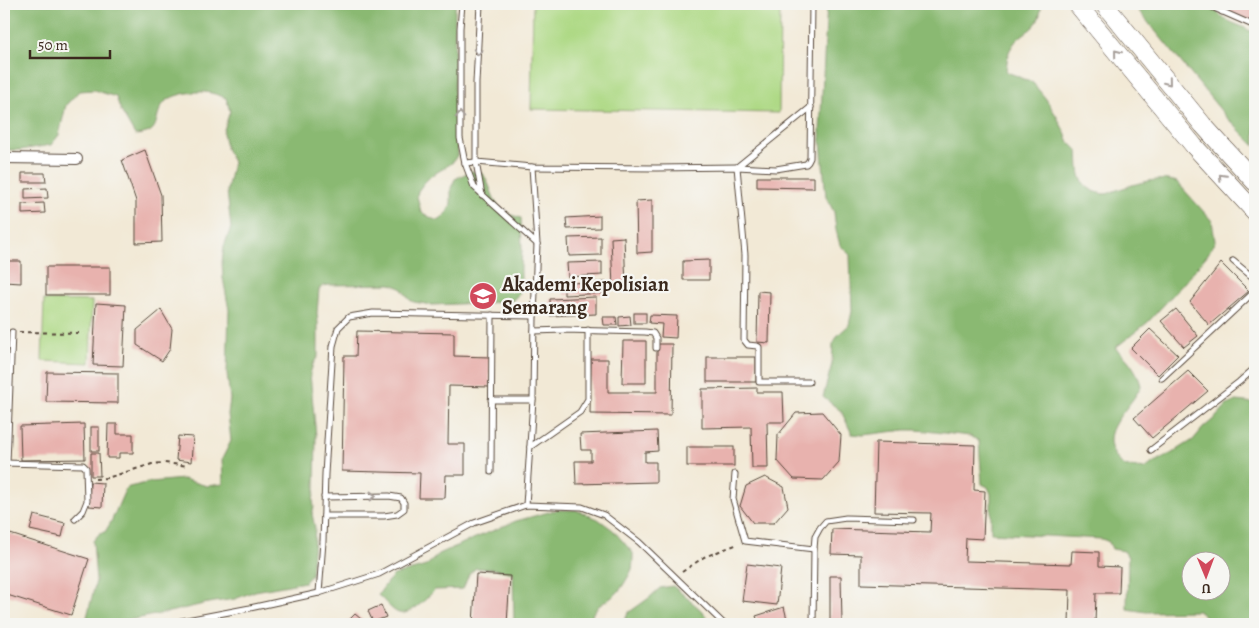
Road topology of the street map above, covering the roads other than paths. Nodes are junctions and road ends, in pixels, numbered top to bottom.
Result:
1 (462, 4) edge
2 (480, 4) edge
3 (812, 4) edge
4 (1077, 4) edge
5 (1104, 4) edge
6 (1204, 4) edge
7 (1225, 4) edge
8 (1222, 12) junction
9 (1255, 26) edge
10 (811, 107) junction
11 (4, 158) edge
12 (77, 159) dead end
13 (476, 162) junction
14 (465, 163) junction
15 (532, 167) junction
16 (737, 167) junction
17 (1255, 182) edge
18 (482, 195) junction
19 (1255, 212) edge
20 (537, 244) junction
21 (1233, 261) dead end
22 (1255, 279) edge
23 (1255, 291) edge
24 (492, 315) junction
25 (534, 316) junction
26 (588, 330) junction
27 (534, 331) junction
28 (12, 332) road end
29 (656, 348) dead end
30 (1255, 368) edge
31 (1162, 378) dead end
32 (809, 382) dead end
33 (491, 400) junction
34 (533, 400) junction
35 (530, 447) junction
36 (1151, 450) dead end
37 (5, 463) edge
38 (491, 472) dead end
39 (736, 474) dead end
40 (324, 497) junction
41 (526, 505) junction
42 (324, 516) junction
43 (75, 518) dead end
44 (914, 520) dead end
45 (814, 548) junction
46 (319, 593) junction
47 (4, 624) edge
48 (8, 624) edge
49 (166, 624) edge
50 (724, 624) edge
51 (813, 624) edge

14 -> 1 lane
2 -> 13 lane
3 - 10 lane
19 -> 4 highway
5 -> 17 highway
6 - 8 lane
7 - 8 lane
8 - 9 lane
10 - 16 lane
10 - 16 lane
11 - 12 street
13 - 14 lane
13 - 15 lane
13 - 18 lane
14 - 18 lane
15 - 16 lane
15 - 20 lane
16 - 32 lane
18 - 20 lane
20 - 25 lane
21 - 22 lane
23 - 31 lane
24 - 25 lane
24 - 33 lane
24 - 40 lane
25 - 27 lane
26 - 27 lane
26 - 29 lane
26 - 35 lane
27 - 34 lane
28 - 37 lane
30 - 36 lane
33 - 34 lane
33 - 38 lane
34 - 35 lane
35 - 41 lane
37 - 43 lane
39 - 45 lane
40 - 42 lane
40 -> 42 lane
41 - 46 lane
41 - 50 lane
42 - 46 lane
44 - 45 lane
45 - 51 lane
46 - 49 lane
47 - 48 lane

